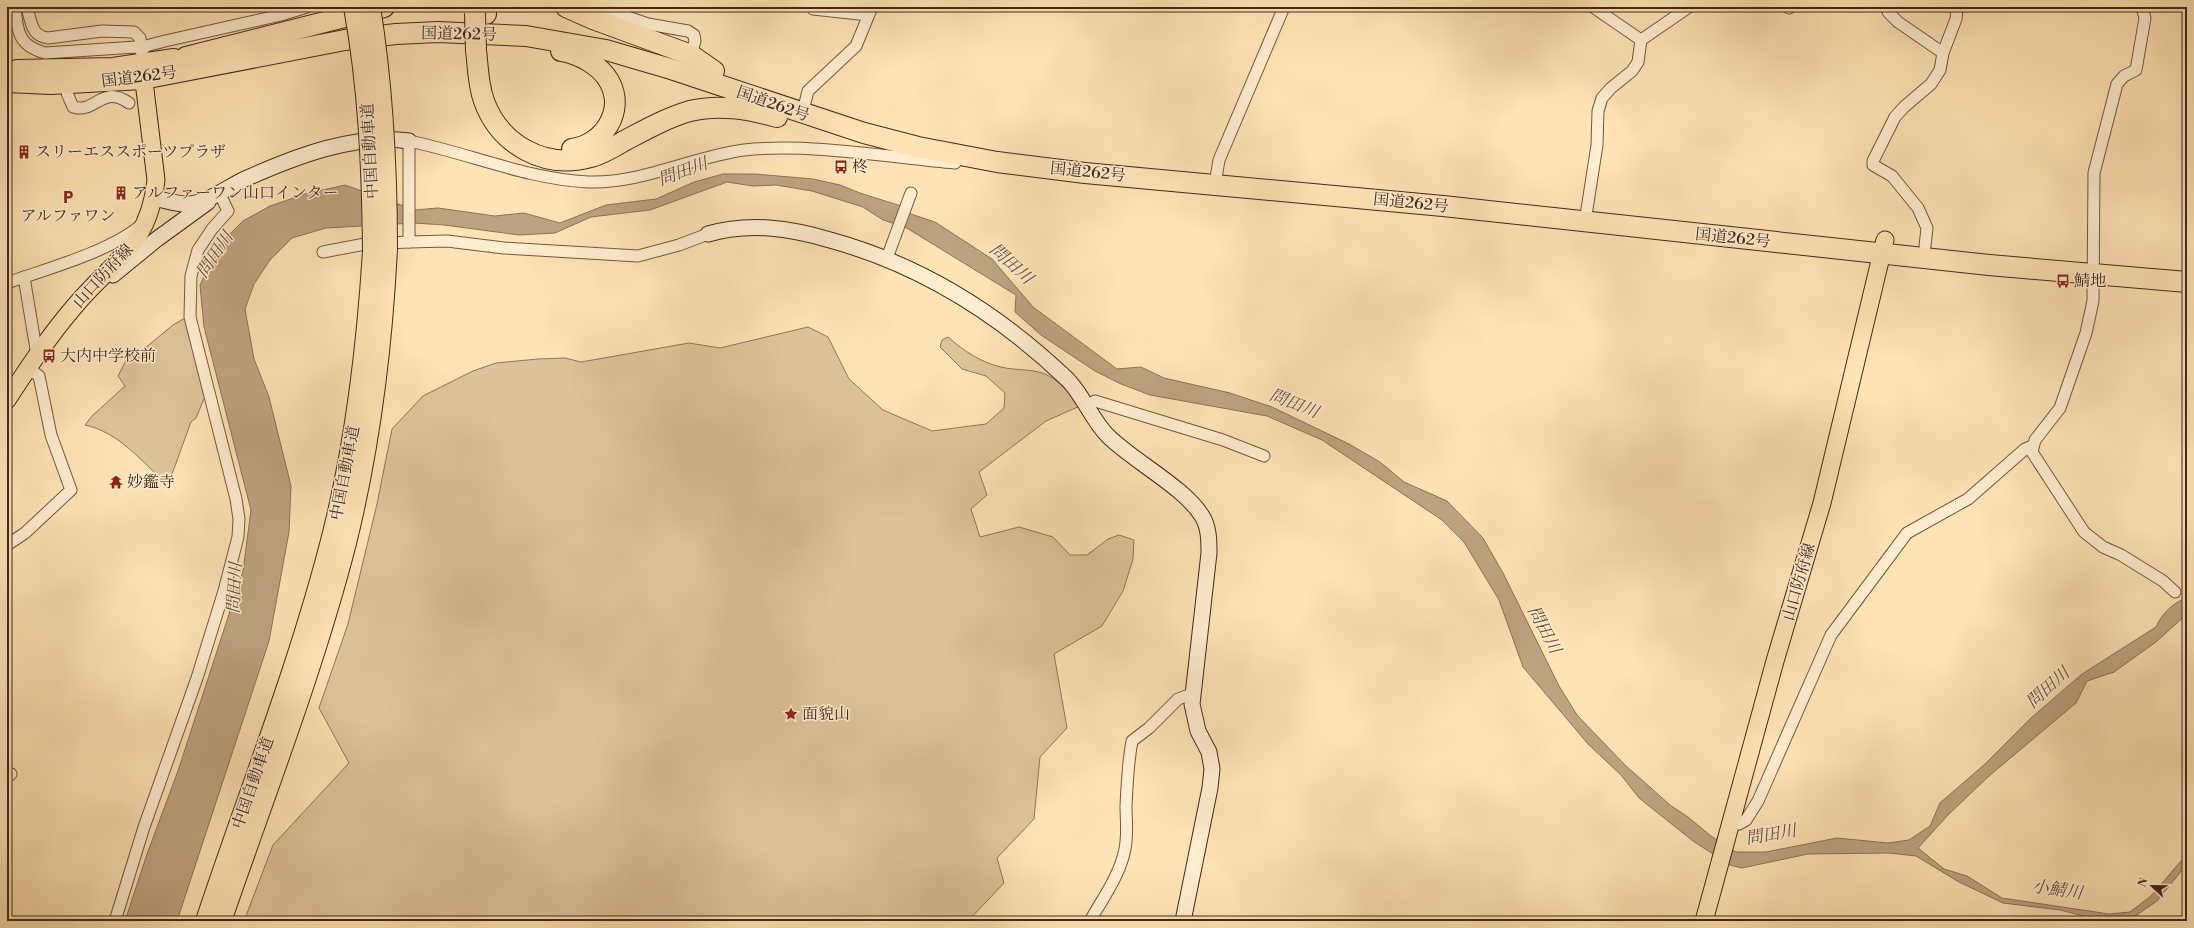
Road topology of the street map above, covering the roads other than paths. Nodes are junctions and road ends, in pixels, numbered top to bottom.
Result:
1 (15, 7) edge
2 (27, 7) edge
3 (307, 7) edge
4 (354, 7) edge
5 (370, 7) edge
6 (384, 7) edge
7 (566, 7) edge
8 (598, 7) edge
9 (1284, 7) edge
10 (1593, 7) edge
11 (1689, 7) edge
12 (1957, 7) edge
13 (2142, 7) edge
14 (813, 9) dead end
15 (480, 10) edge
16 (870, 11) edge
17 (1888, 12) dead end
18 (512, 35) junction
19 (1641, 40) junction
20 (481, 51) junction
21 (1943, 53) junction
22 (186, 57) junction
23 (690, 58) junction
24 (142, 65) junction
25 (7, 69) edge
26 (7, 82) edge
27 (67, 93) dead end
28 (129, 103) dead end
29 (805, 103) junction
30 (409, 140) junction
31 (906, 144) junction
32 (1085, 172) junction
33 (1216, 177) junction
34 (219, 192) junction
35 (910, 195) dead end
36 (154, 198) junction
37 (1586, 216) junction
38 (145, 222) junction
39 (708, 234) joint
40 (408, 238) junction
41 (1925, 246) junction
42 (1884, 247) junction
43 (99, 248) junction
44 (380, 250) junction
45 (323, 252) dead end
46 (888, 256) junction
47 (2094, 268) junction
48 (2187, 270) edge
49 (103, 276) junction
50 (24, 277) junction
51 (2187, 282) edge
52 (7, 283) edge
53 (82, 296) junction
54 (33, 361) junction
55 (7, 400) edge
56 (1088, 405) junction
57 (2032, 446) junction
58 (1264, 456) dead end
59 (7, 545) edge
60 (2174, 592) dead end
61 (1192, 694) junction
62 (1731, 822) junction
63 (114, 921) edge
64 (206, 921) edge
65 (221, 921) edge
66 (1090, 921) edge
67 (1183, 921) edge
68 (1704, 921) edge

1 - 24 street
2 - 24 street
3 - 24 street
4 - 44 highway, 中国自動車道, bridge
5 - 44 highway, 中国自動車道, bridge
6 - 22 highway
7 - 23 highway
8 - 23 street
9 - 33 street
10 - 19 street
11 - 19 street
12 - 21 street
13 - 47 street
14 - 16 street
15 - 20 highway
16 - 29 street
17 - 21 street
18 - 20 highway
18 - 24 highway, 国道262号
18 - 31 highway, 国道262号
19 - 37 street
20 - 31 highway
21 - 41 street
22 - 23 highway, 国道262号
22 - 24 highway, 国道262号
23 - 29 highway, 国道262号
24 - 25 highway, 国道262号
24 - 26 highway, 国道262号
24 - 36 main road, 山口防府線
27 - 28 street
29 - 33 highway, 国道262号
30 - 32 street
30 - 34 street
30 - 40 street
31 - 32 highway, 国道262号
32 - 33 highway, 国道262号
33 - 37 highway, 国道262号
34 - 36 street
34 - 53 street
34 - 63 street
35 - 46 street
36 - 38 main road, 山口防府線
37 - 42 highway, 国道262号
38 - 43 street
38 - 49 main road, 山口防府線
39 - 40 street
39 - 46 street
40 - 45 street
41 - 42 highway, 国道262号
41 - 47 highway, 国道262号
42 - 47 highway, 国道262号
42 - 62 main road, 山口防府線
43 - 49 street
43 - 50 street
44 - 64 highway, 中国自動車道
44 - 65 highway, 中国自動車道
46 - 56 street
47 - 48 highway, 国道262号
47 - 51 highway, 国道262号
47 - 57 street
49 - 53 main road, 山口防府線
50 - 52 street
50 - 54 street
53 - 54 main road, 山口防府線
54 - 55 main road, 山口防府線
54 - 59 street
56 - 58 street
56 - 61 street
57 - 60 street
57 - 62 street
61 - 66 street
61 - 67 street
62 - 68 main road, 山口防府線

